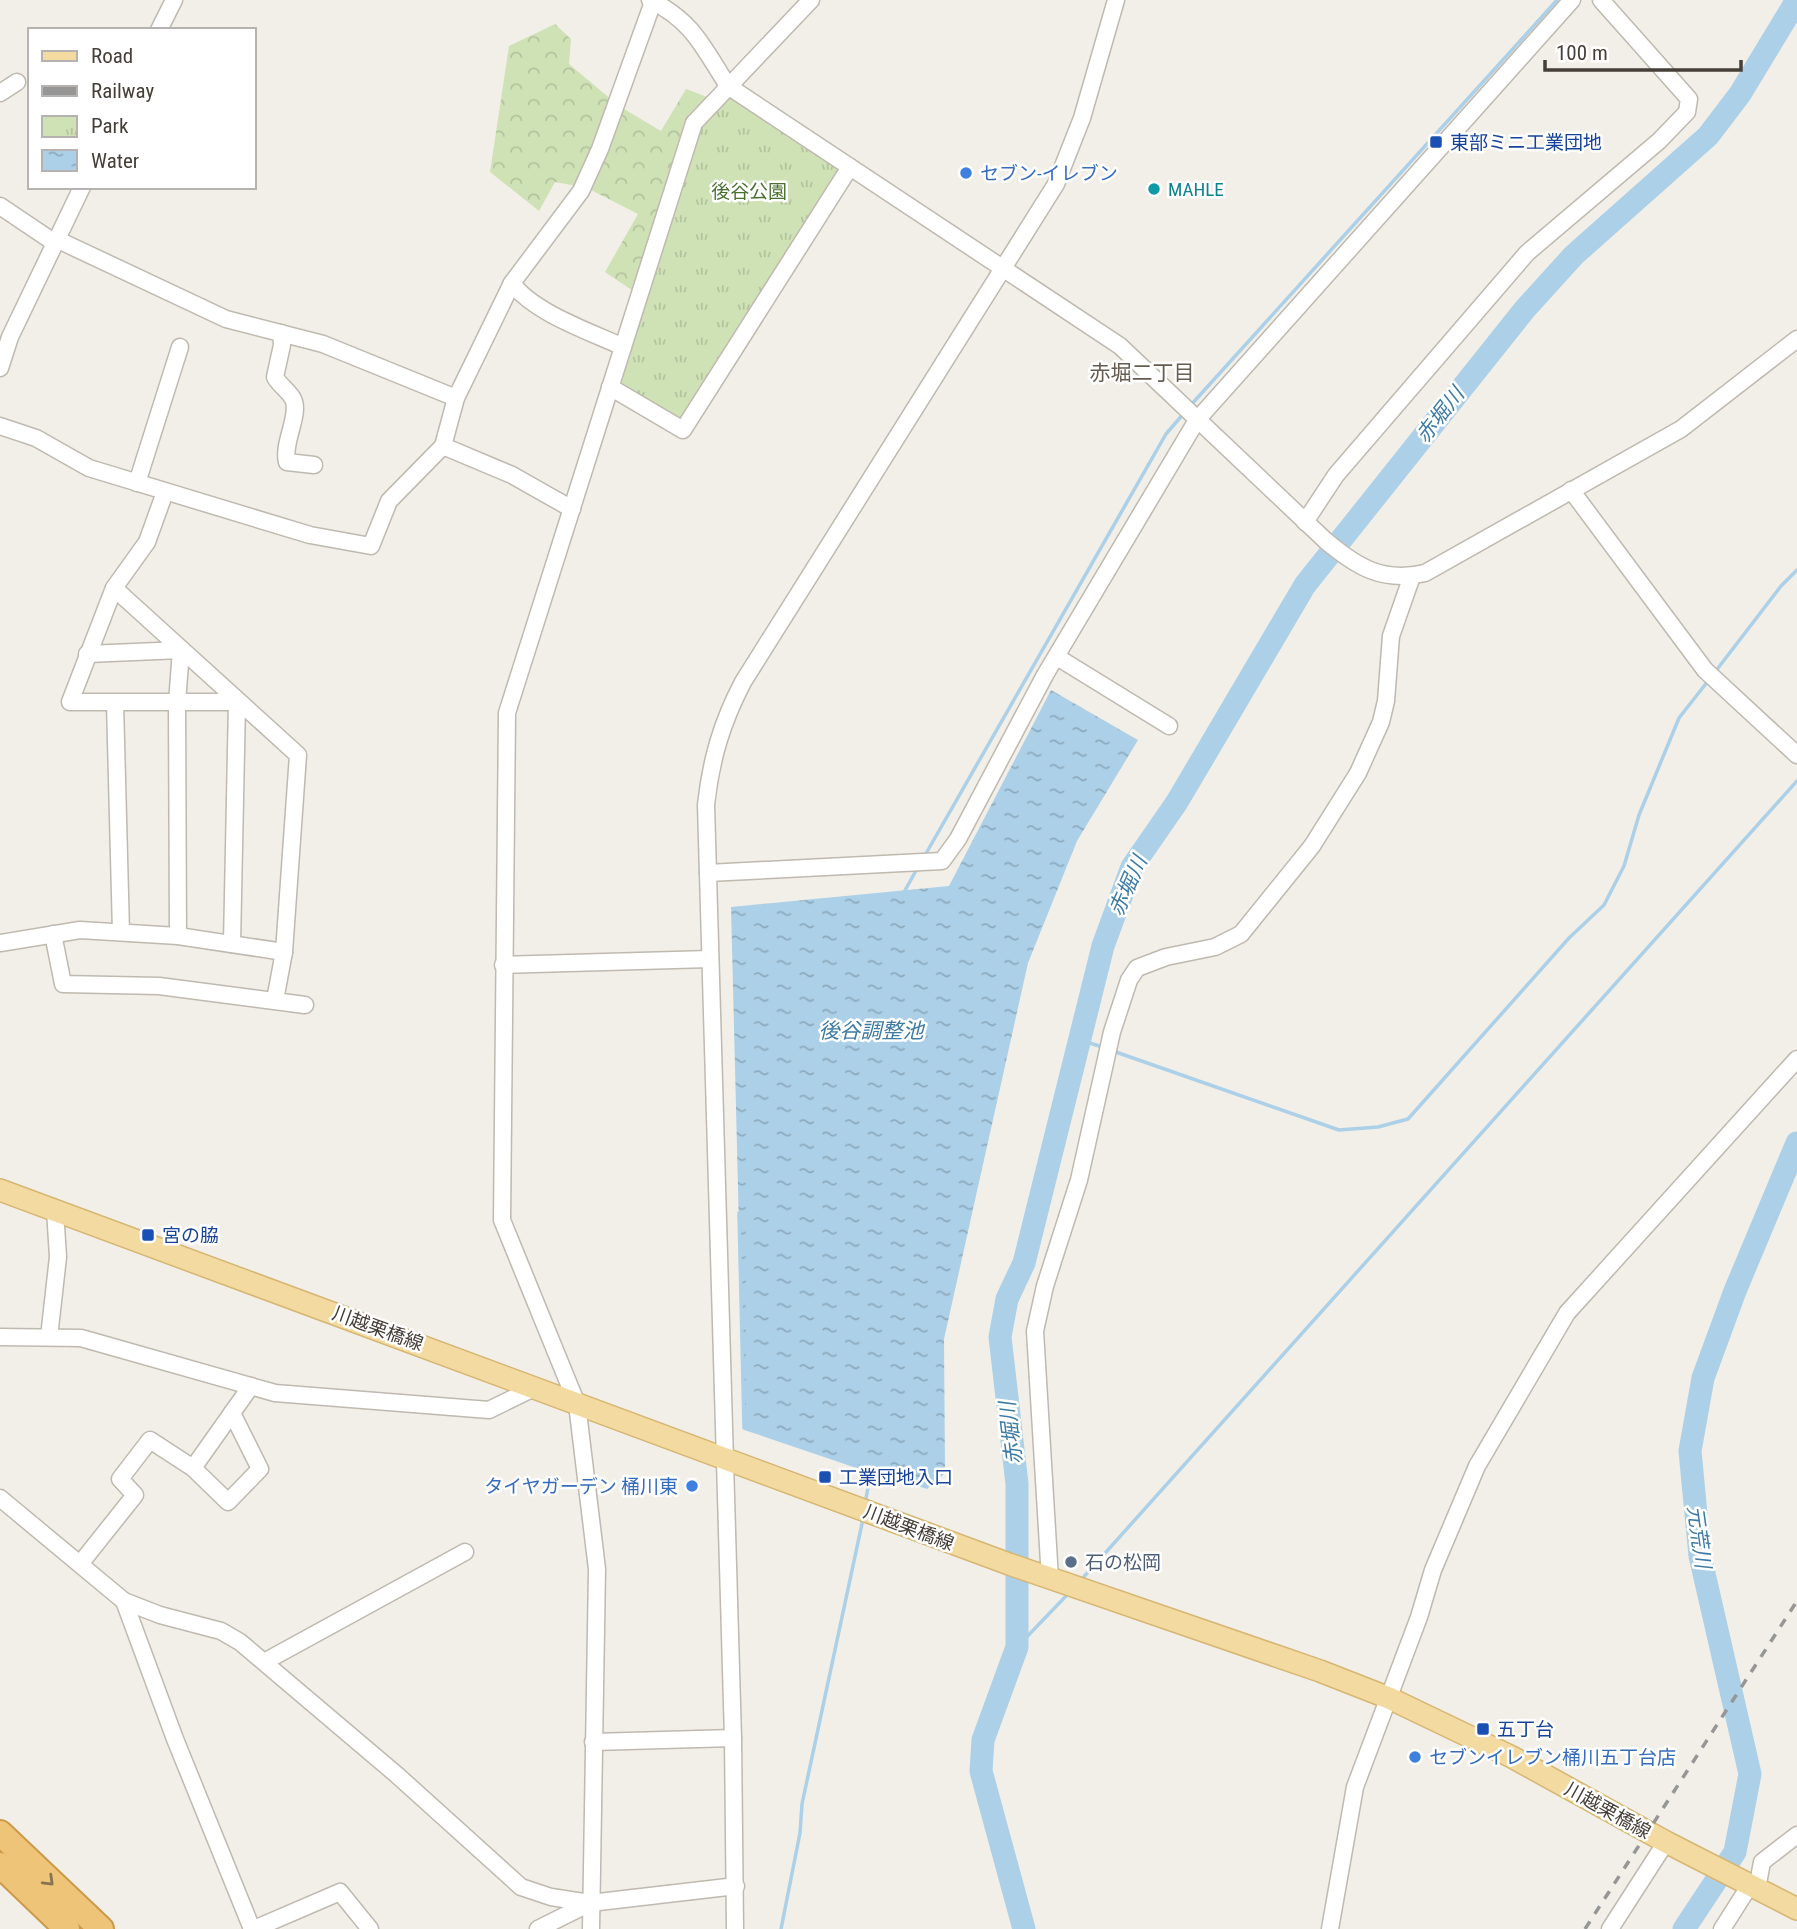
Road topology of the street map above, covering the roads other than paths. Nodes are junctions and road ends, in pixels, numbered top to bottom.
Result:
1 (174, 0) edge
2 (811, 0) edge
3 (1116, 0) edge
4 (1572, 0) edge
5 (1601, 0) edge
6 (652, 1) edge
7 (160, 28) edge
8 (17, 82) dead end
9 (727, 86) junction
10 (0, 93) edge
11 (850, 167) junction
12 (81, 189) edge
13 (0, 206) edge
14 (56, 241) junction
15 (1003, 271) junction
16 (512, 283) junction
17 (281, 333) junction
18 (1797, 339) edge
19 (180, 347) dead end
20 (623, 347) junction
21 (0, 368) edge
22 (610, 387) junction
23 (456, 398) junction
24 (1196, 420) junction
25 (0, 426) edge
26 (443, 446) junction
27 (314, 465) dead end
28 (137, 483) junction
29 (1571, 490) junction
30 (164, 492) junction
31 (572, 509) junction
32 (1305, 522) junction
33 (1412, 576) junction
34 (114, 587) junction
35 (181, 650) junction
36 (87, 654) junction
37 (1057, 657) junction
38 (237, 702) junction
39 (177, 703) junction
40 (115, 704) junction
41 (1168, 726) dead end
42 (1797, 755) edge
43 (708, 873) junction
44 (121, 932) junction
45 (53, 934) junction
46 (177, 936) junction
47 (0, 943) edge
48 (232, 944) junction
49 (284, 952) junction
50 (710, 959) junction
51 (503, 965) junction
52 (275, 1000) junction
53 (304, 1005) dead end
54 (1797, 1059) edge
55 (0, 1190) edge
56 (55, 1210) junction
57 (0, 1337) edge
58 (49, 1338) junction
59 (251, 1386) junction
60 (536, 1387) junction
61 (577, 1404) junction
62 (232, 1413) junction
63 (724, 1457) junction
64 (193, 1468) junction
65 (0, 1498) edge
66 (465, 1552) dead end
67 (80, 1564) junction
68 (1044, 1577) junction
69 (124, 1601) junction
70 (264, 1662) junction
71 (1389, 1698) junction
72 (733, 1738) junction
73 (593, 1742) junction
74 (0, 1833) edge
75 (1797, 1835) edge
76 (1674, 1847) junction
77 (0, 1865) edge
78 (736, 1886) junction
79 (1751, 1886) junction
80 (590, 1903) junction
81 (1797, 1909) edge
82 (66, 1929) edge
83 (101, 1929) edge
84 (253, 1929) edge
85 (370, 1929) edge
86 (538, 1929) edge
87 (591, 1929) edge
88 (735, 1929) edge
89 (1330, 1929) edge
90 (1610, 1929) edge
91 (1722, 1929) edge

1 - 7 street
2 - 9 street
3 - 15 street
4 - 24 street
5 - 32 street
6 - 9 street
6 - 16 street
8 - 10 street
9 - 11 street
9 - 20 street
11 - 15 street
11 - 22 street
12 - 14 street
13 - 14 street
14 - 17 street
14 - 21 street
15 - 24 street
15 - 43 street
16 - 20 street
16 - 23 street
17 - 23 street
17 - 27 street
18 - 29 street
19 - 28 street
20 - 22 street
22 - 31 street
23 - 26 street
24 - 32 street
24 - 37 street
25 - 28 street
26 - 30 street
26 - 31 street
28 - 30 street
29 - 33 street
29 - 42 street
30 - 34 street
31 - 51 street
32 - 33 street
33 - 68 street
34 - 35 street
34 - 36 street
35 - 36 street
35 - 38 street
35 - 39 street
36 - 40 street
37 - 41 street
37 - 43 street
38 - 39 street
38 - 48 street
38 - 49 street
39 - 40 street
39 - 46 street
40 - 44 street
43 - 50 street
44 - 45 street
44 - 46 street
45 - 47 street
45 - 52 street
46 - 48 street
48 - 49 street
49 - 52 street
50 - 51 street
50 - 63 street
51 - 61 street
52 - 53 street
54 - 71 street
55 - 56 main road, 川越栗橋線
56 - 58 street
56 - 60 main road, 川越栗橋線
57 - 58 street
58 - 59 street
59 - 60 street
59 - 62 street
60 - 61 main road, 川越栗橋線
61 - 63 main road, 川越栗橋線
61 - 73 street
62 - 64 street
62 - 64 street
63 - 68 main road, 川越栗橋線
63 - 72 street
64 - 67 street
65 - 67 street
66 - 70 street
67 - 69 street
68 - 71 main road, 川越栗橋線
69 - 70 street
69 - 84 street
70 - 80 street
71 - 76 main road, 川越栗橋線
71 - 89 street
72 - 73 street
72 - 78 street
73 - 80 street
74 -> 83 highway
75 - 79 street
76 - 79 main road, 川越栗橋線
76 - 90 street
77 - 82 highway
78 - 80 street
78 - 88 street
79 - 81 main road, 川越栗橋線
79 - 91 street
80 - 86 street
80 - 87 street
84 - 85 street

